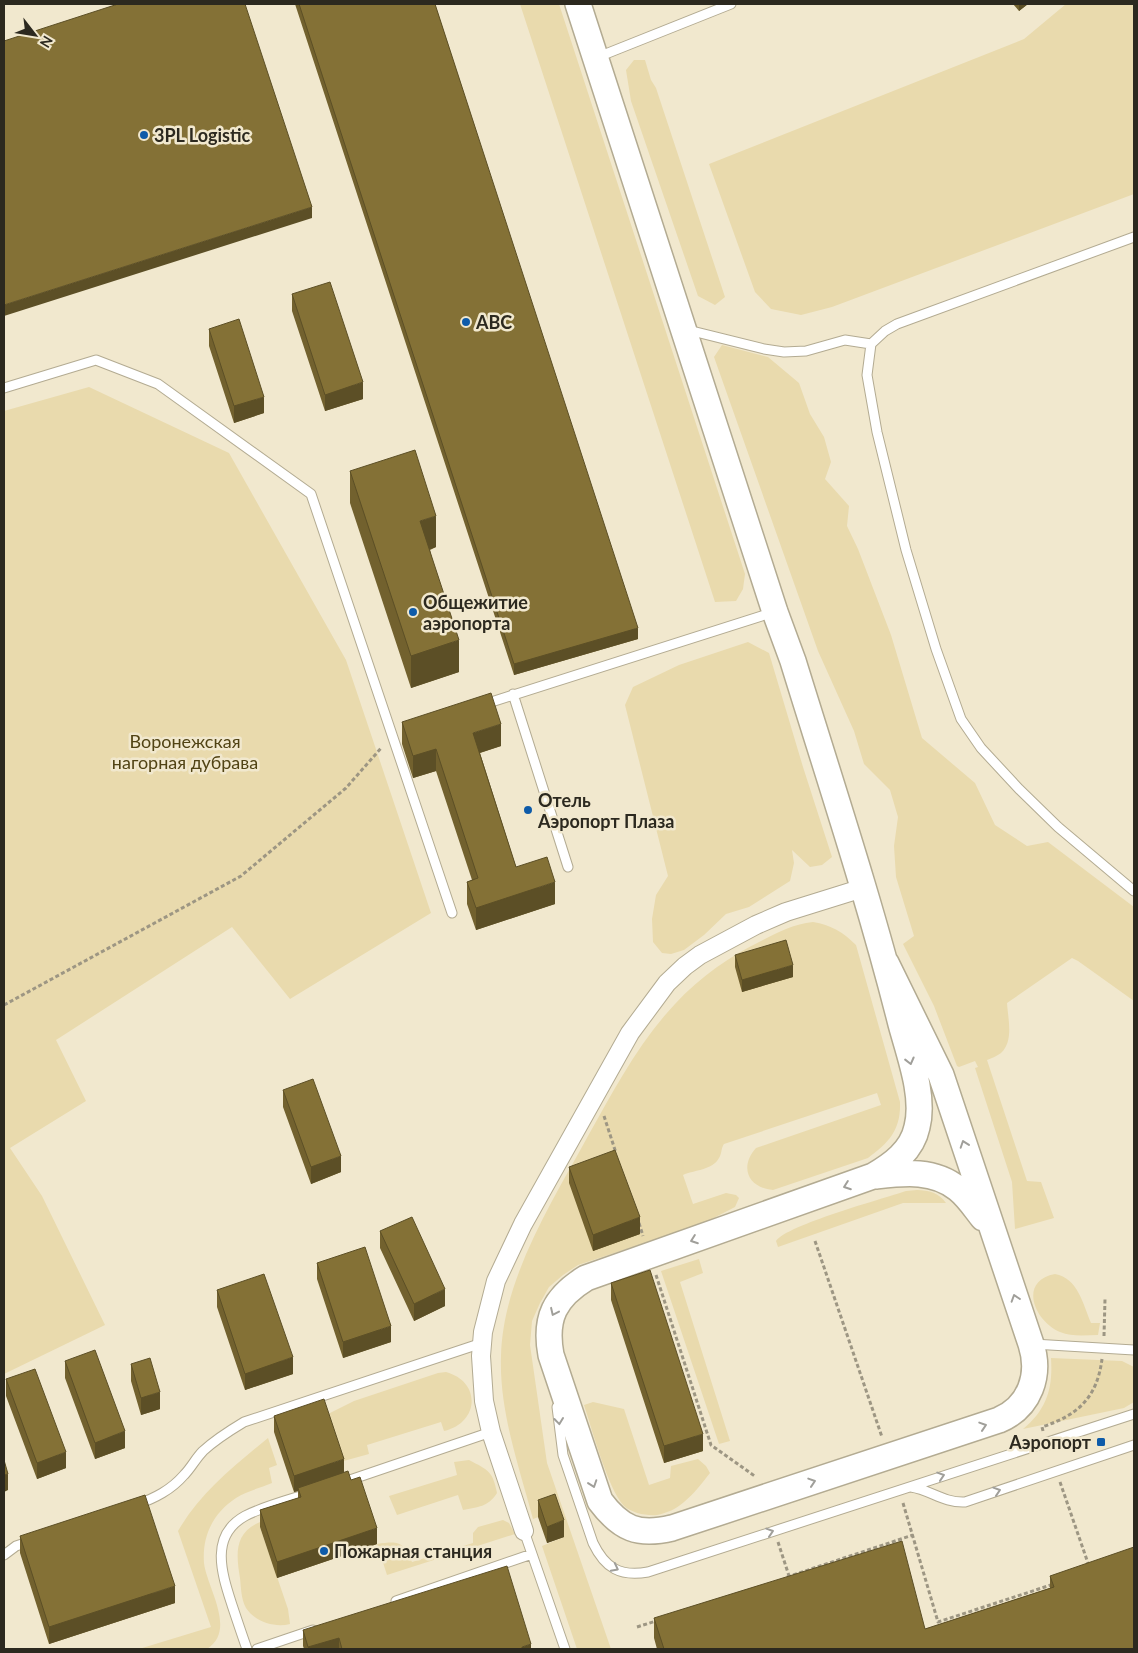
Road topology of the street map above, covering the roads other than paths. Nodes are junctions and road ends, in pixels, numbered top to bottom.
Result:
1 (578, 4) edge
2 (731, 4) edge
3 (595, 58) junction
4 (1134, 237) edge
5 (683, 329) junction
6 (871, 344) junction
7 (4, 388) edge
8 (774, 612) junction
9 (513, 694) junction
10 (476, 707) edge
11 (401, 732) edge
12 (392, 736) junction
13 (568, 867) dead end
14 (863, 888) junction
15 (1134, 891) edge
16 (452, 913) dead end
17 (886, 963) junction
18 (873, 1176) junction
19 (993, 1230) junction
20 (482, 1343) junction
21 (1031, 1344) junction
22 (1134, 1350) edge
23 (551, 1355) junction
24 (1134, 1414) edge
25 (491, 1432) junction
26 (1134, 1445) edge
27 (332, 1486) edge
28 (900, 1489) junction
29 (314, 1492) edge
30 (127, 1508) edge
31 (524, 1531) joint
32 (44, 1537) edge
33 (532, 1554) junction
34 (4, 1555) edge
35 (385, 1605) edge
36 (321, 1627) edge
37 (248, 1649) edge
38 (257, 1649) edge
39 (565, 1649) edge

1 - 3 main road
2 - 3 lane
3 - 5 main road
4 - 6 lane
5 - 6 lane
5 - 8 main road
6 - 15 lane
7 - 12 lane
8 - 9 lane
8 - 14 main road
9 - 10 lane
9 - 13 lane
11 - 12 lane
12 - 16 lane
14 - 17 main road
14 - 20 street
17 -> 18 main road
19 -> 17 main road
18 - 19 main road
18 -> 23 main road
21 -> 19 main road
20 - 25 street
20 - 30 lane
21 - 22 lane
23 -> 21 main road
23 -> 28 lane
28 -> 24 lane
25 - 27 lane
25 - 31 street
28 -> 26 lane
29 - 37 lane
31 - 33 lane
32 - 34 lane
33 - 35 lane
33 - 39 lane
36 - 38 lane

